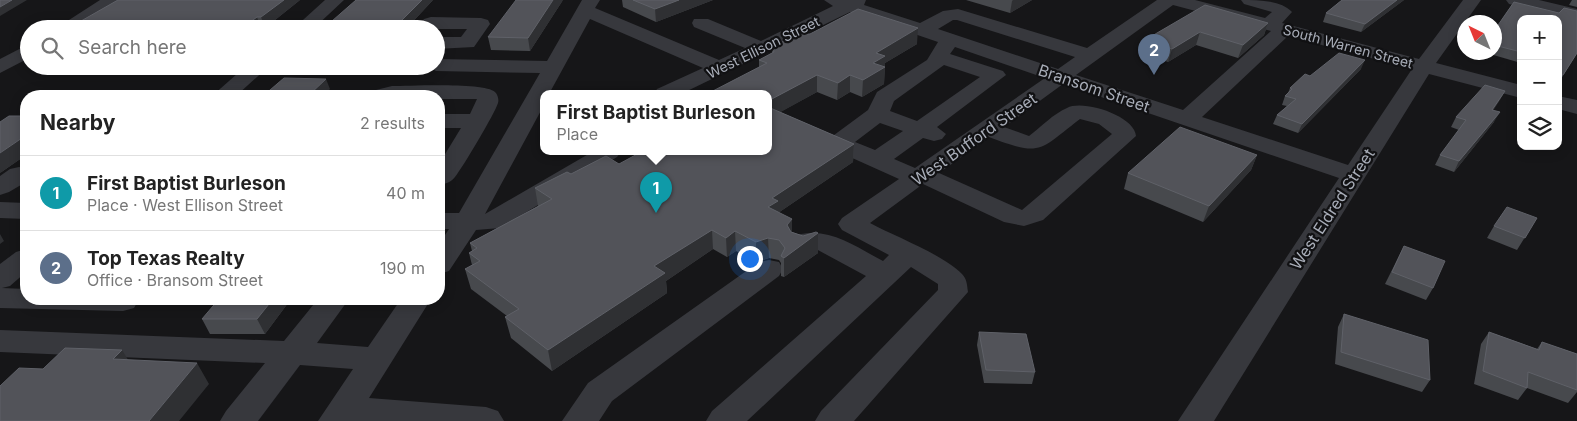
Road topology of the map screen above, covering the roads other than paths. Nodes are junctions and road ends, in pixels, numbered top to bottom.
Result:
1 (112, 0) edge
2 (335, 0) edge
3 (1169, 0) edge
4 (1175, 0) edge
5 (1250, 0) edge
6 (1472, 0) edge
7 (1515, 0) edge
8 (848, 2) edge
9 (588, 5) edge
10 (1577, 14) edge
11 (79, 20) edge
12 (312, 20) edge
13 (445, 21) edge
14 (701, 22) dead end
15 (1277, 27) junction
16 (922, 30) junction
17 (445, 43) edge
18 (762, 48) junction
19 (945, 48) junction
20 (19, 54) edge
21 (1092, 56) junction
22 (445, 65) edge
23 (1424, 66) junction
24 (0, 67) edge
25 (554, 67) junction
26 (715, 70) junction
27 (248, 75) edge
28 (418, 75) edge
29 (1062, 77) junction
30 (230, 90) edge
31 (405, 90) edge
32 (545, 90) edge
33 (673, 90) edge
34 (716, 90) edge
35 (1517, 91) edge
36 (445, 93) edge
37 (1562, 103) edge
38 (540, 104) edge
39 (1577, 107) edge
40 (877, 114) junction
41 (1187, 119) junction
42 (534, 120) edge
43 (445, 121) edge
44 (477, 121) junction
45 (988, 129) junction
46 (921, 130) junction
47 (965, 145) junction
48 (450, 148) edge
49 (604, 155) edge
50 (877, 160) junction
51 (445, 173) edge
52 (20, 174) edge
53 (1354, 175) junction
54 (920, 176) junction
55 (0, 187) edge
56 (0, 210) edge
57 (20, 211) edge
58 (445, 221) edge
59 (467, 222) junction
60 (803, 244) edge
61 (445, 256) edge
62 (20, 263) edge
63 (897, 264) junction
64 (769, 269) dead end
65 (0, 279) edge
66 (0, 298) edge
67 (20, 299) edge
68 (329, 305) edge
69 (412, 305) edge
70 (4, 345) edge
71 (292, 353) junction
72 (377, 358) junction
73 (340, 416) edge
74 (238, 421) edge
75 (486, 421) edge
76 (580, 421) edge
77 (724, 421) edge
78 (833, 421) edge
79 (1196, 421) edge

1 - 11 street
2 - 12 street
3 - 21 street, West Bufford Street
4 - 15 street, South Warren Street
5 - 15 street
6 - 23 street, West Eldred Street
7 - 10 street
8 - 16 street, Bransom Street
8 - 18 street, West Ellison Street
9 - 25 street
9 - 26 street
13 - 17 street
14 - 18 street
15 - 23 street, South Warren Street
15 - 41 street
16 - 19 street, Bransom Street
16 - 21 street
18 - 26 street, West Ellison Street
19 - 29 street, Bransom Street
19 - 40 street
19 - 46 street
20 - 24 street
21 - 29 street, West Bufford Street
22 - 25 street
23 - 35 street, South Warren Street
23 - 53 street, West Eldred Street
25 - 32 street
26 - 33 street, West Ellison Street
26 - 34 street
27 - 30 street
28 - 31 street
29 - 41 street, Bransom Street
29 - 45 street, West Bufford Street
36 - 44 street
37 - 39 street
38 - 42 street
40 - 46 street
40 - 50 street
41 - 53 street, Bransom Street
42 - 59 street
43 - 44 street
44 - 48 street
45 - 47 street, West Bufford Street
45 - 54 street
46 - 47 street
46 - 50 street
47 - 54 street, West Bufford Street
48 - 51 street
49 - 59 street
50 - 54 street
52 - 55 street
53 - 79 street, West Eldred Street
54 - 63 street, West Bufford Street
56 - 57 street
58 - 59 street
59 - 61 street
60 - 63 street
62 - 65 street
63 - 77 street
63 - 78 street
64 - 76 street
66 - 67 street
68 - 71 street
69 - 72 street
70 - 71 street
71 - 72 street
71 - 74 street
72 - 73 street
73 - 75 street

